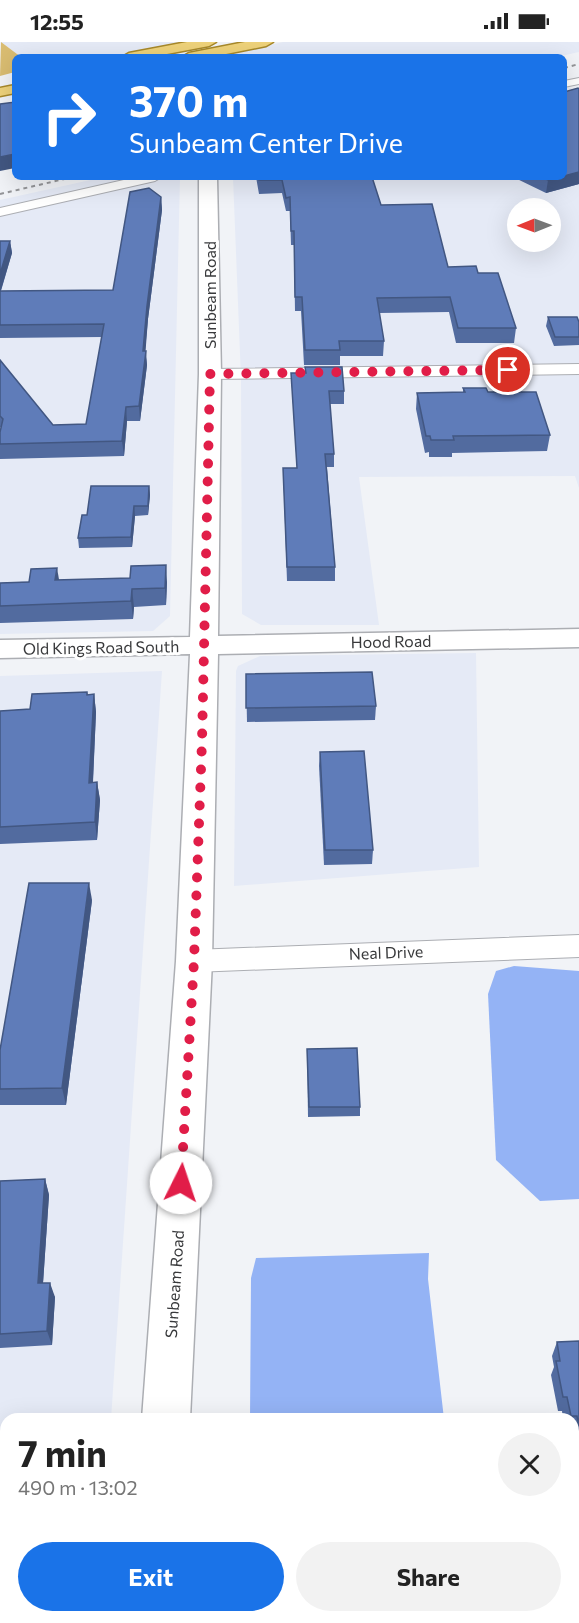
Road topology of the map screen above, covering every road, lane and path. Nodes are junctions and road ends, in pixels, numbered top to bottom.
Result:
1 (209, 42) edge
2 (266, 42) edge
3 (193, 54) edge
4 (142, 180) edge
5 (208, 180) edge
6 (0, 212) edge
7 (579, 369) edge
8 (210, 374) junction
9 (579, 638) edge
10 (203, 645) junction
11 (0, 650) edge
12 (579, 946) edge
13 (194, 961) junction
14 (166, 1413) edge

1 - 3 main road
2 - 3 main road
4 - 6 street
5 - 8 street, Sunbeam Road
7 - 8 street
8 - 10 street, Sunbeam Road
9 - 10 street, Hood Road
10 - 11 street, Old Kings Road South
10 - 13 street, Sunbeam Road
12 - 13 street, Neal Drive
13 - 14 street, Sunbeam Road

